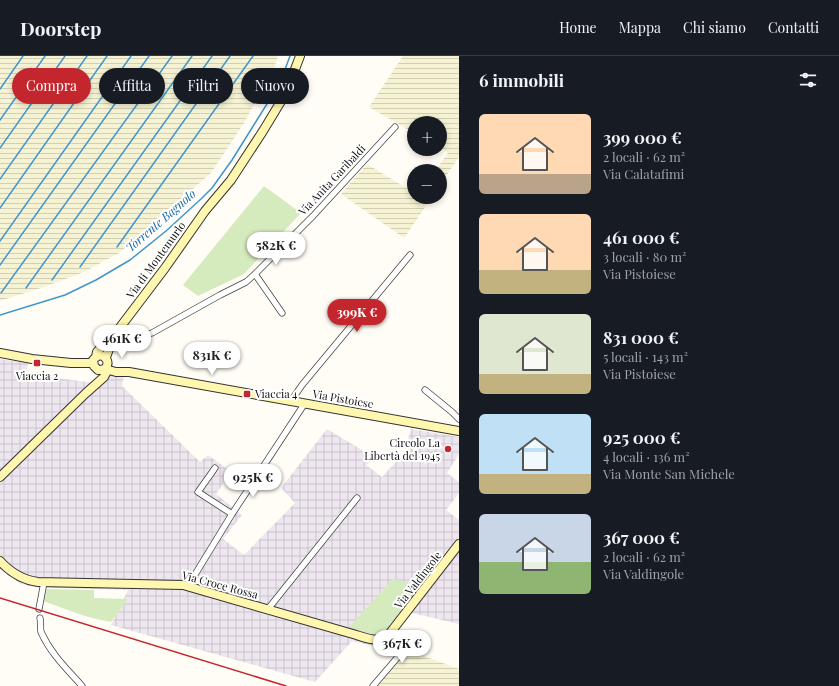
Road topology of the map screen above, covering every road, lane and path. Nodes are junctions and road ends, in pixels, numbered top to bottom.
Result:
1 (300, 56) edge
2 (395, 127) dead end
3 (410, 255) dead end
4 (255, 274) junction
5 (282, 313) dead end
6 (118, 331) junction
7 (0, 353) edge
8 (101, 363) junction
9 (425, 390) dead end
10 (291, 400) junction
11 (305, 403) junction
12 (459, 419) edge
13 (459, 431) edge
14 (215, 468) dead end
15 (0, 477) edge
16 (357, 498) dead end
17 (232, 514) junction
18 (459, 544) edge
19 (0, 561) edge
20 (44, 582) junction
21 (188, 586) junction
22 (39, 609) dead end
23 (268, 609) junction
24 (40, 618) dead end
25 (387, 637) junction
26 (82, 686) edge
27 (373, 686) edge

1 - 6 street, Via di Montemurlo
2 - 4 street, Via Anita Garibaldi
3 - 10 street
4 - 5 street
4 - 6 street, Via Anita Garibaldi
6 - 8 street, Via di Montemurlo
7 - 8 street, Via Pistoiese
8 - 10 street, Via Pistoiese
8 - 15 street, Via di Montemurlo
9 - 12 street
10 - 11 street, Via Pistoiese
11 - 13 street, Via Pistoiese
11 - 17 street
14 - 17 street
16 - 23 street
17 - 21 street
18 - 25 street, Via Valdingole
19 - 20 street, Via Croce Rossa
20 - 21 street, Via Croce Rossa
20 - 22 street
21 - 23 street, Via Croce Rossa
23 - 25 street, Via Croce Rossa
24 - 26 street
25 - 27 street

